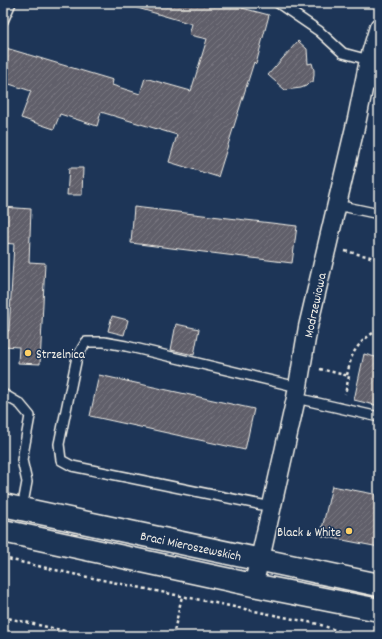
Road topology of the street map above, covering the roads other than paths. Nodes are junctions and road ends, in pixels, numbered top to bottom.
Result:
1 (11, 3) edge
2 (278, 3) edge
3 (3, 21) edge
4 (379, 27) edge
5 (369, 60) junction
6 (371, 85) edge
7 (337, 205) junction
8 (379, 214) edge
9 (297, 393) junction
10 (3, 394) edge
11 (379, 417) edge
12 (12, 507) edge
13 (272, 507) junction
14 (3, 531) edge
15 (260, 560) junction
16 (253, 585) junction
17 (379, 585) edge
18 (379, 610) edge

1 - 3 lane
2 - 5 lane
4 - 5 street, Modrzewiowa
5 - 6 street, Modrzewiowa
6 - 7 street, Modrzewiowa
7 - 8 lane
7 - 9 street, Modrzewiowa
9 - 11 lane
9 - 13 street, Modrzewiowa
9 - 13 lane
10 - 12 lane
12 - 15 main road, Braci Mieroszewskich
13 - 15 street, Modrzewiowa
14 - 16 main road, Braci Mieroszewskich
15 - 16 street, Modrzewiowa
15 - 17 main road, Braci Mieroszewskich
16 - 18 main road, Braci Mieroszewskich

